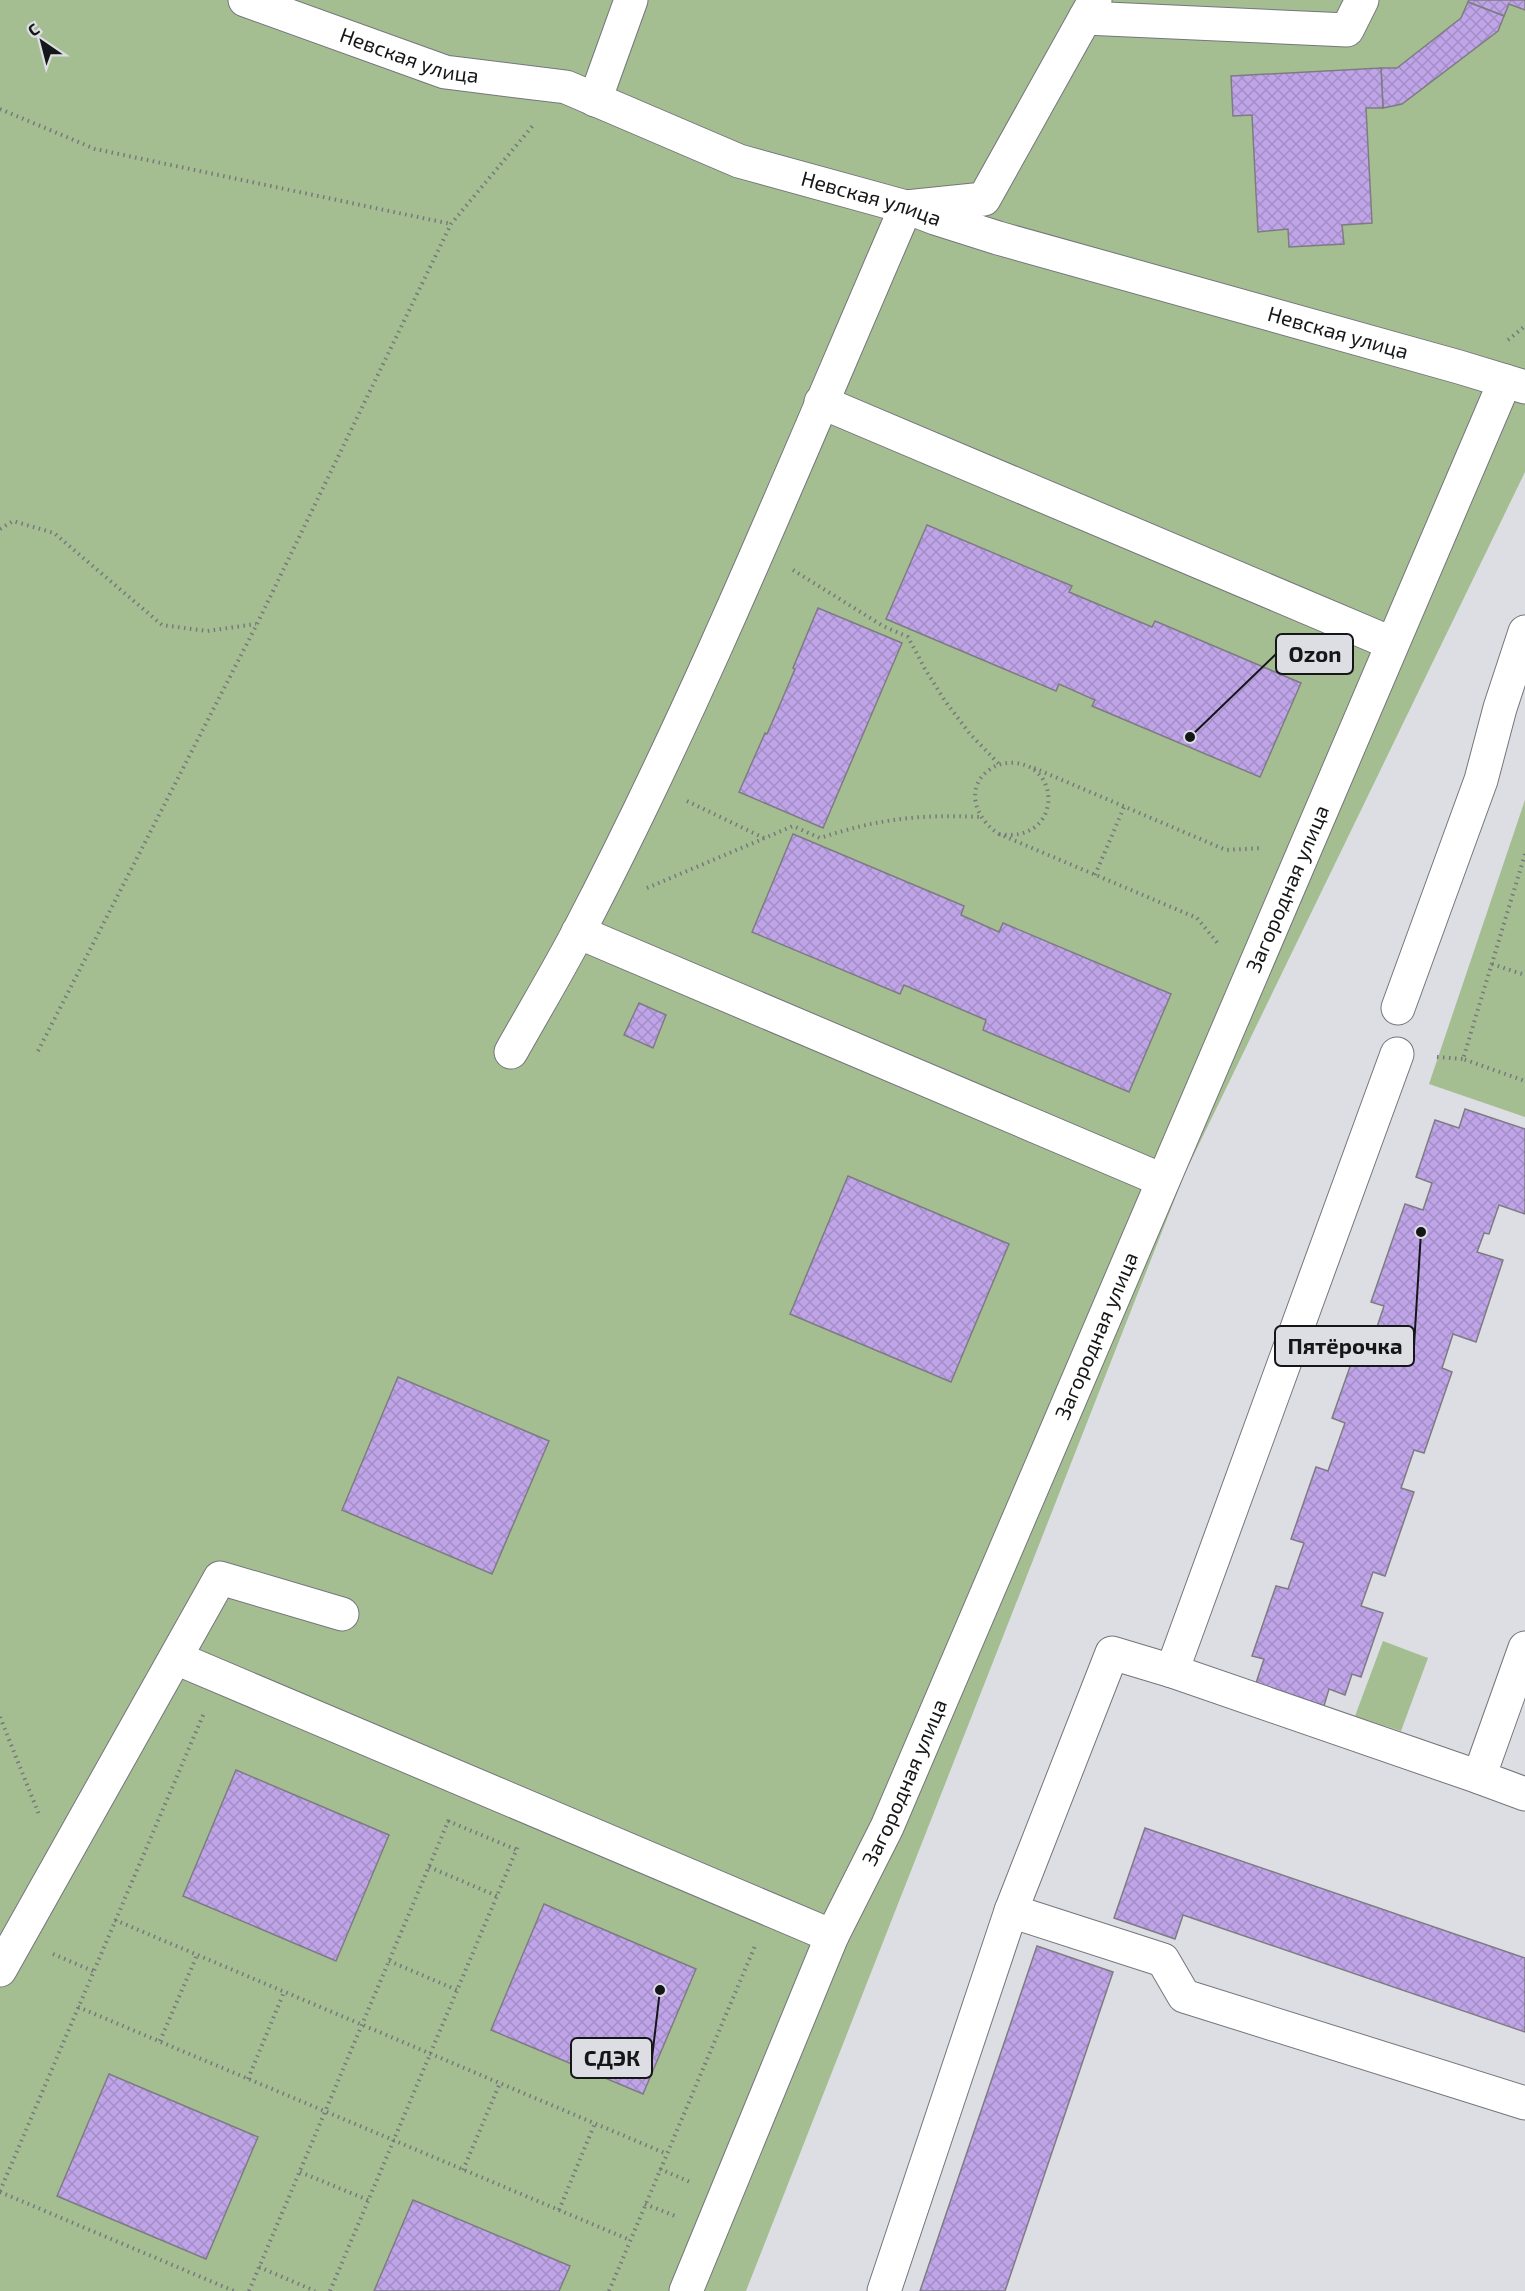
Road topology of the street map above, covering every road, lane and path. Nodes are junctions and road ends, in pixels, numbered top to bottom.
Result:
1 (245, 0) edge
2 (632, 0) edge
3 (1362, 0) edge
4 (1090, 9) edge
5 (566, 87) junction
6 (595, 100) junction
7 (0, 109) edge
8 (906, 207) junction
9 (452, 224) junction
10 (1515, 384) edge
11 (822, 402) junction
12 (0, 529) edge
13 (791, 569) dead end
14 (257, 624) junction
15 (1525, 632) edge
16 (1391, 643) junction
17 (999, 764) junction
18 (1025, 764) junction
19 (686, 801) dead end
20 (1125, 806) junction
21 (980, 817) junction
22 (999, 834) junction
23 (765, 838) junction
24 (1270, 847) dead end
25 (1525, 854) edge
26 (1095, 875) junction
27 (646, 888) dead end
28 (578, 932) junction
29 (1225, 952) dead end
30 (1492, 964) junction
31 (1525, 975) edge
32 (1398, 1008) dead end
33 (38, 1051) dead end
34 (511, 1052) dead end
35 (1397, 1054) dead end
36 (1525, 1081) edge
37 (1162, 1180) junction
38 (342, 1614) dead end
39 (1525, 1648) edge
40 (176, 1658) junction
41 (1172, 1671) junction
42 (219, 1676) junction
43 (0, 1717) edge
44 (1479, 1777) junction
45 (466, 1781) junction
46 (1525, 1794) edge
47 (534, 1810) junction
48 (448, 1821) junction
49 (517, 1850) junction
50 (59, 1865) junction
51 (429, 1867) junction
52 (497, 1896) junction
53 (771, 1909) junction
54 (1011, 1911) junction
55 (115, 1920) junction
56 (832, 1936) junction
57 (197, 1955) junction
58 (389, 1961) junction
59 (0, 1970) edge
60 (457, 1990) junction
61 (284, 1992) junction
62 (78, 2007) junction
63 (362, 2025) junction
64 (160, 2042) junction
65 (430, 2053) junction
66 (248, 2079) junction
67 (500, 2083) junction
68 (1525, 2103) edge
69 (325, 2112) junction
70 (596, 2123) junction
71 (393, 2141) junction
72 (667, 2154) junction
73 (464, 2170) junction
74 (300, 2172) junction
75 (0, 2192) edge
76 (368, 2200) junction
77 (559, 2210) junction
78 (630, 2240) junction
79 (259, 2267) junction
80 (234, 2291) edge
81 (249, 2291) edge
82 (315, 2291) edge
83 (330, 2291) edge
84 (609, 2291) edge
85 (686, 2291) edge
86 (884, 2291) edge

1 - 5 street, Невская улица
2 - 6 street
3 - 4 street
4 - 8 street
5 - 6 street, Невская улица
5 - 9 path
6 - 8 street, Невская улица
7 - 9 path
8 - 10 street, Невская улица
8 - 11 street
9 - 14 path
10 - 16 street, Загородная улица
11 - 16 street
11 - 28 street
12 - 14 path
13 - 17 path
14 - 33 path
15 - 32 street
16 - 37 street, Загородная улица
17 - 18 path
17 - 21 path
18 - 20 path
18 - 22 path
19 - 23 path
20 - 24 path
20 - 26 path
21 - 22 path
21 - 23 path
22 - 26 path
23 - 27 path
25 - 30 path
26 - 29 path
28 - 34 street
28 - 37 street
30 - 31 path
30 - 36 path
35 - 41 street
37 - 56 street, Загородная улица
38 - 40 street
39 - 44 street
40 - 42 street
40 - 50 street
41 - 44 street
41 - 54 street
42 - 45 street
42 - 55 path
43 - 50 path
44 - 46 street
45 - 47 street
45 - 48 path
47 - 49 path
47 - 53 street
48 - 49 path
48 - 51 path
49 - 52 path
50 - 59 street
51 - 52 path
51 - 58 path
52 - 60 path
53 - 56 street
53 - 72 path
54 - 68 street
54 - 86 street
55 - 57 path
55 - 62 path
56 - 85 street, Загородная улица
57 - 61 path
57 - 64 path
58 - 60 path
58 - 63 path
60 - 65 path
61 - 63 path
61 - 66 path
62 - 64 path
62 - 75 path
63 - 65 path
63 - 69 path
64 - 66 path
65 - 67 path
65 - 71 path
66 - 69 path
67 - 70 path
67 - 73 path
69 - 71 path
69 - 74 path
70 - 72 path
70 - 77 path
71 - 73 path
71 - 76 path
72 - 78 path
73 - 77 path
74 - 76 path
74 - 79 path
75 - 80 path
76 - 83 path
77 - 78 path
78 - 84 path
79 - 81 path
79 - 82 path

